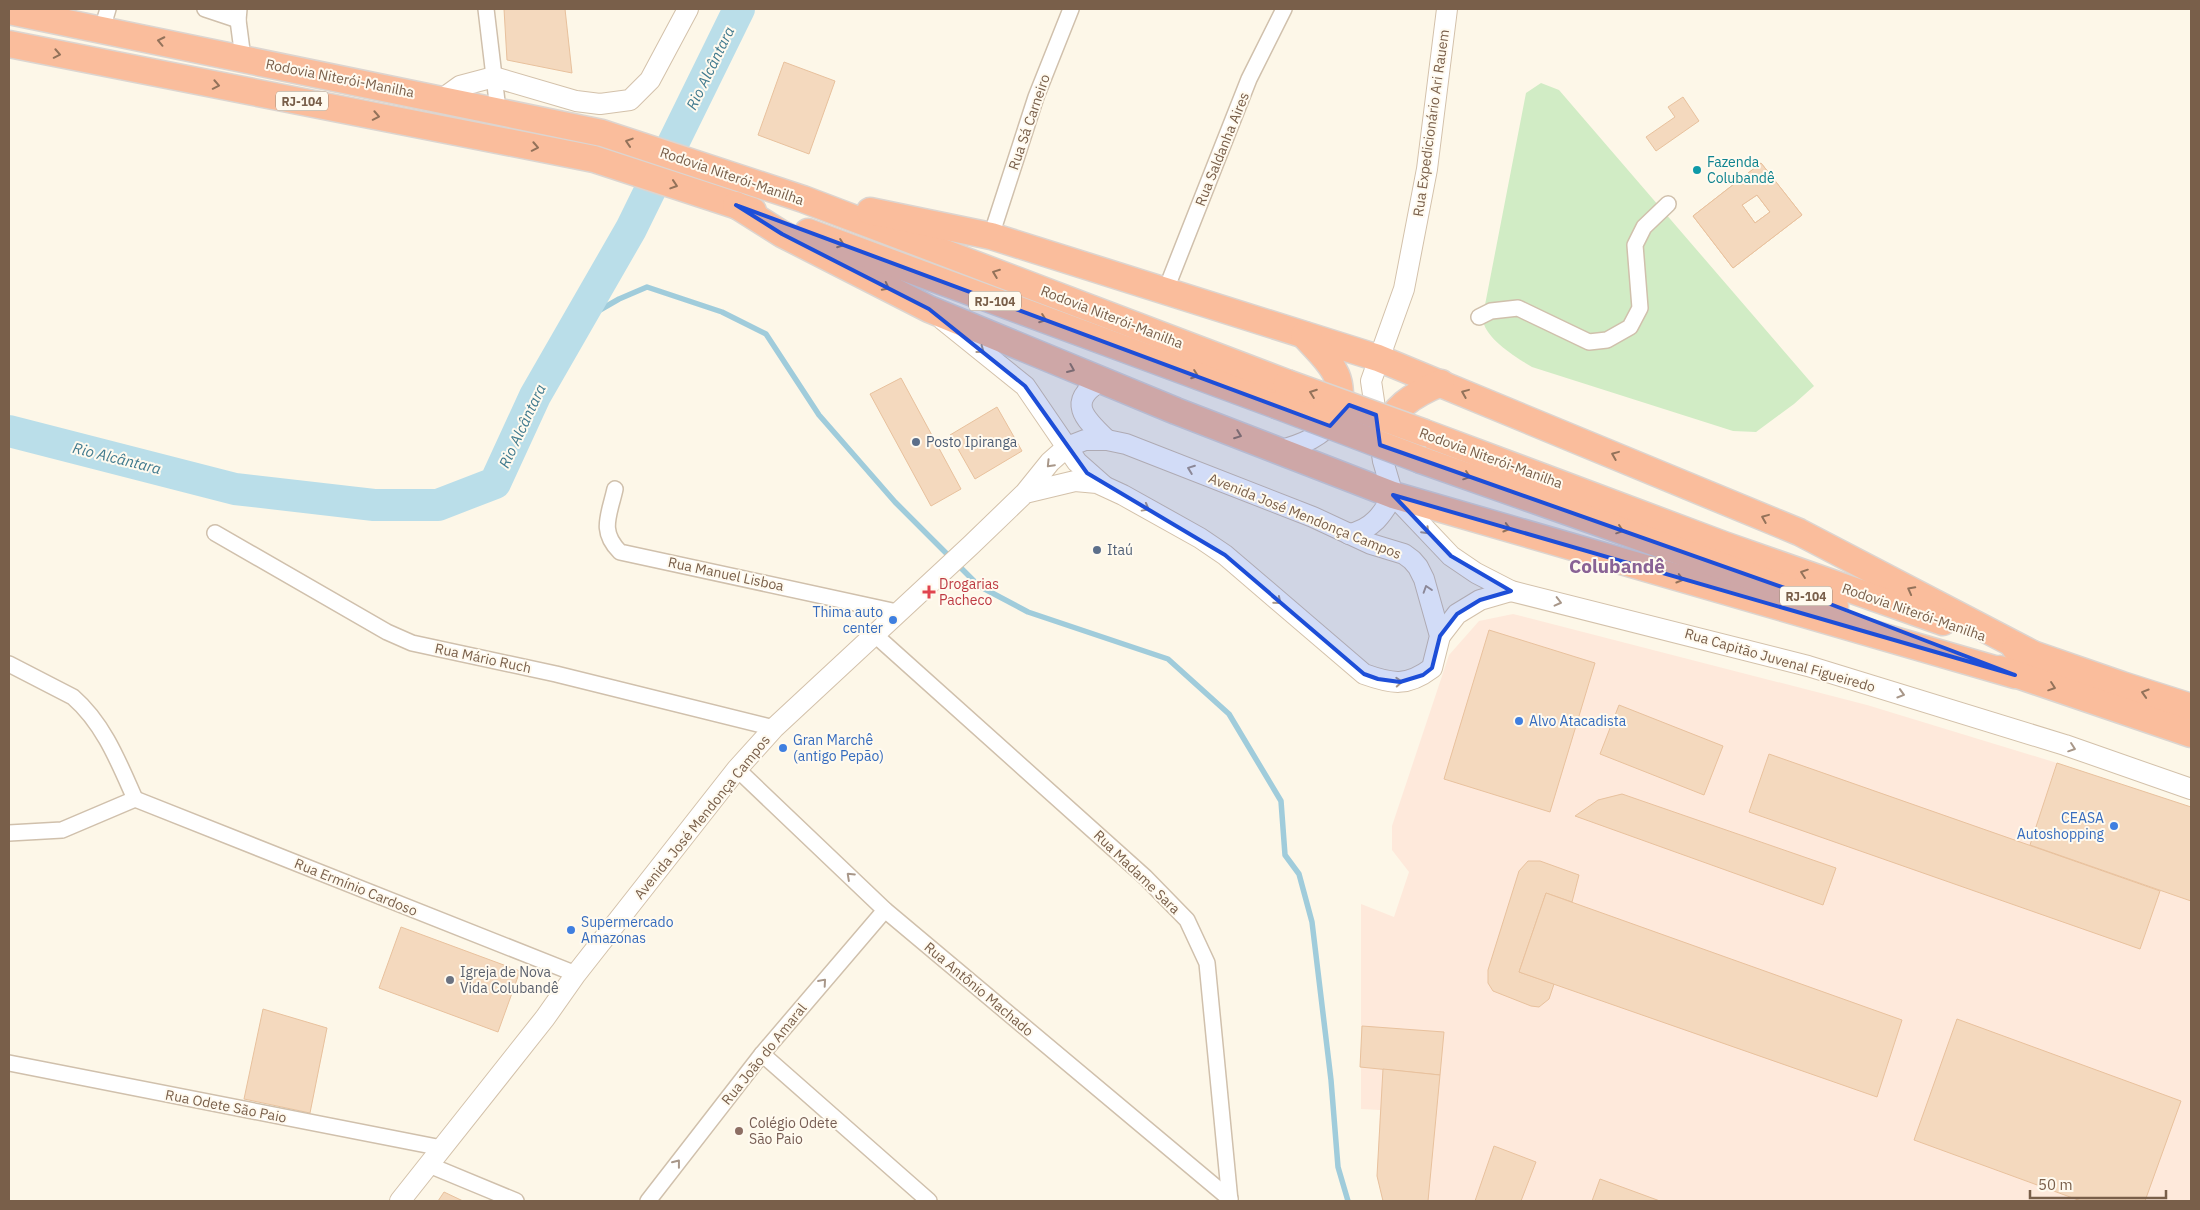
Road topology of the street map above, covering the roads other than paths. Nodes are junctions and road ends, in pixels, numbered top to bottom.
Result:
1 (205, 9) edge
2 (486, 9) edge
3 (688, 9) edge
4 (1071, 9) edge
5 (1284, 9) edge
6 (1447, 9) edge
7 (9, 11) edge
8 (239, 15) edge
9 (105, 19) edge
10 (9, 44) edge
11 (243, 58) junction
12 (494, 77) junction
13 (442, 99) junction
14 (498, 110) junction
15 (803, 199) junction
16 (725, 201) junction
17 (1668, 204) dead end
18 (992, 236) junction
19 (1165, 292) junction
20 (929, 309) junction
21 (1479, 317) dead end
22 (1302, 334) junction
23 (1375, 370) junction
24 (1101, 381) junction
25 (1441, 383) junction
26 (1282, 394) junction
27 (1338, 416) junction
28 (1380, 437) junction
29 (1108, 440) junction
30 (1067, 447) junction
31 (1278, 450) junction
32 (1103, 485) junction
33 (615, 489) dead end
34 (1025, 493) junction
35 (1393, 495) junction
36 (215, 533) dead end
37 (1349, 534) junction
38 (1510, 591) junction
39 (898, 612) junction
40 (874, 634) junction
41 (1440, 636) junction
42 (2031, 653) junction
43 (9, 664) edge
44 (2015, 675) junction
45 (2191, 707) edge
46 (774, 728) junction
47 (2191, 734) edge
48 (737, 769) junction
49 (2191, 789) edge
50 (135, 800) junction
51 (9, 833) edge
52 (885, 910) junction
53 (576, 974) junction
54 (762, 1054) junction
55 (9, 1063) edge
56 (442, 1148) junction
57 (429, 1165) junction
58 (1230, 1200) edge
59 (400, 1201) edge
60 (516, 1201) edge
61 (648, 1201) edge
62 (929, 1201) edge

1 - 8 street
2 - 12 street
3 - 12 main road
4 - 18 street, Rua Sá Carneiro
5 - 19 street, Rua Saldanha Aires
6 - 23 main road, Rua Expedicionário Ari Rauem
7 - 9 highway, Rodovia Niterói-Manilha / RJ-104
8 - 11 street
11 -> 9 highway, Rodovia Niterói-Manilha / RJ-104
10 -> 16 highway, Rodovia Niterói-Manilha / RJ-104
11 - 13 highway, Rodovia Niterói-Manilha / RJ-104
12 - 13 main road
12 - 14 street
13 - 14 highway, Rodovia Niterói-Manilha / RJ-104
15 -> 14 highway, Rodovia Niterói-Manilha / RJ-104
15 - 18 highway
26 -> 15 highway, Rodovia Niterói-Manilha / RJ-104
16 -> 20 highway
16 -> 26 highway, Rodovia Niterói-Manilha / RJ-104
17 - 21 street
18 - 19 highway
19 - 22 highway
20 -> 24 highway
20 -> 30 main road
22 - 23 highway
22 - 27 highway
23 - 25 highway
23 - 27 main road, Rua Expedicionário Ari Rauem
23 - 28 main road, Rua Expedicionário Ari Rauem
24 - 29 main road
24 -> 31 highway
25 - 28 highway
42 -> 25 highway
42 -> 26 highway, Rodovia Niterói-Manilha / RJ-104, bridge
26 -> 44 highway, Rodovia Niterói-Manilha / RJ-104, bridge
27 - 31 main road, Rua Expedicionário Ari Rauem
28 - 35 main road, Rua Expedicionário Ari Rauem
29 - 30 main road, Avenida José Mendonça Campos
29 - 32 main road
37 -> 29 main road, Avenida José Mendonça Campos
30 - 32 main road
30 -> 34 main road, Avenida José Mendonça Campos
31 - 35 highway
32 - 34 main road, Avenida José Mendonça Campos
32 -> 41 main road, Avenida José Mendonça Campos
33 - 39 street, Rua Manuel Lisboa
34 - 39 main road, Avenida José Mendonça Campos
35 - 37 main road
35 -> 38 main road, Rua Capitão Juvenal Figueiredo
35 -> 44 highway
36 - 46 street, Rua Mário Ruch
41 -> 37 main road, Avenida José Mendonça Campos
38 - 41 main road
38 -> 49 main road, Rua Capitão Juvenal Figueiredo
39 - 40 main road, Avenida José Mendonça Campos
40 - 46 main road, Avenida José Mendonça Campos
40 - 58 street, Rua Madame Sara
45 -> 42 highway, Rodovia Niterói-Manilha / RJ-104
43 - 50 street
44 -> 47 highway, Rodovia Niterói-Manilha / RJ-104
46 - 48 main road, Avenida José Mendonça Campos
52 -> 48 street, Rua Antônio Machado
48 - 53 main road, Avenida José Mendonça Campos
50 - 51 street
50 - 53 street, Rua Ermínio Cardoso
54 -> 52 street, Rua João do Amaral
52 - 58 street, Rua Antônio Machado
53 - 56 main road, Avenida José Mendonça Campos
61 -> 54 street, Rua João do Amaral
54 - 62 street
55 - 56 street, Rua Odete São Paio
56 - 57 main road, Avenida José Mendonça Campos
57 - 59 main road, Avenida José Mendonça Campos
57 - 60 street

